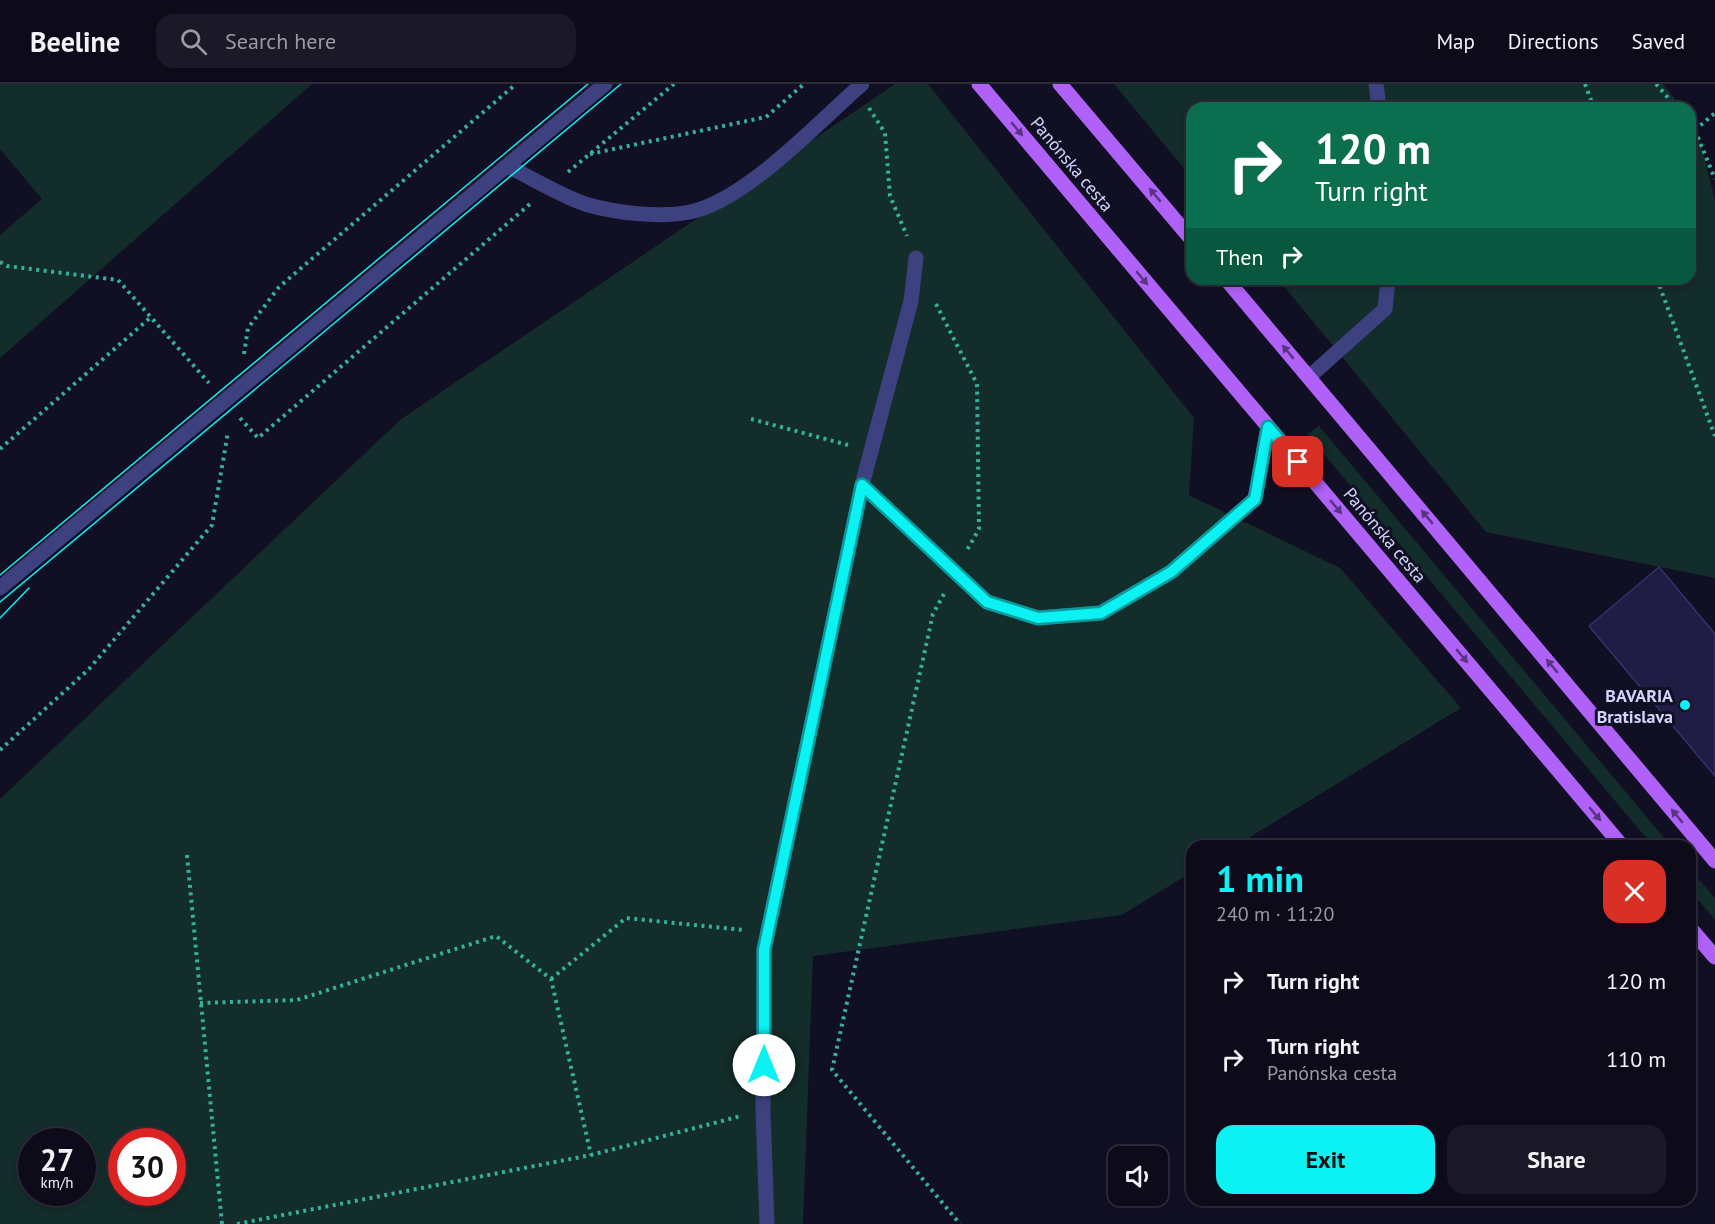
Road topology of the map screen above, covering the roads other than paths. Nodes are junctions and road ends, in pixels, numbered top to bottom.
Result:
1 (605, 84) edge
2 (979, 84) edge
3 (1060, 84) edge
4 (1376, 84) edge
5 (859, 86) edge
6 (1378, 102) edge
7 (507, 166) junction
8 (1186, 233) edge
9 (916, 258) road end
10 (1231, 285) edge
11 (1387, 285) edge
12 (1309, 377) junction
13 (1268, 427) junction
14 (862, 485) junction
15 (0, 588) edge
16 (1617, 840) edge
17 (1715, 861) edge
18 (1696, 935) edge
19 (1715, 957) edge
20 (767, 1224) edge

1 - 7 street
2 -> 13 main road, Panónska cesta
8 -> 3 main road
4 - 6 street
5 - 7 street
7 - 15 street
9 - 14 street
12 -> 10 main road
11 - 12 street
17 -> 12 main road
13 - 14 street
13 -> 16 main road, Panónska cesta
14 - 20 street
18 - 19 main road

